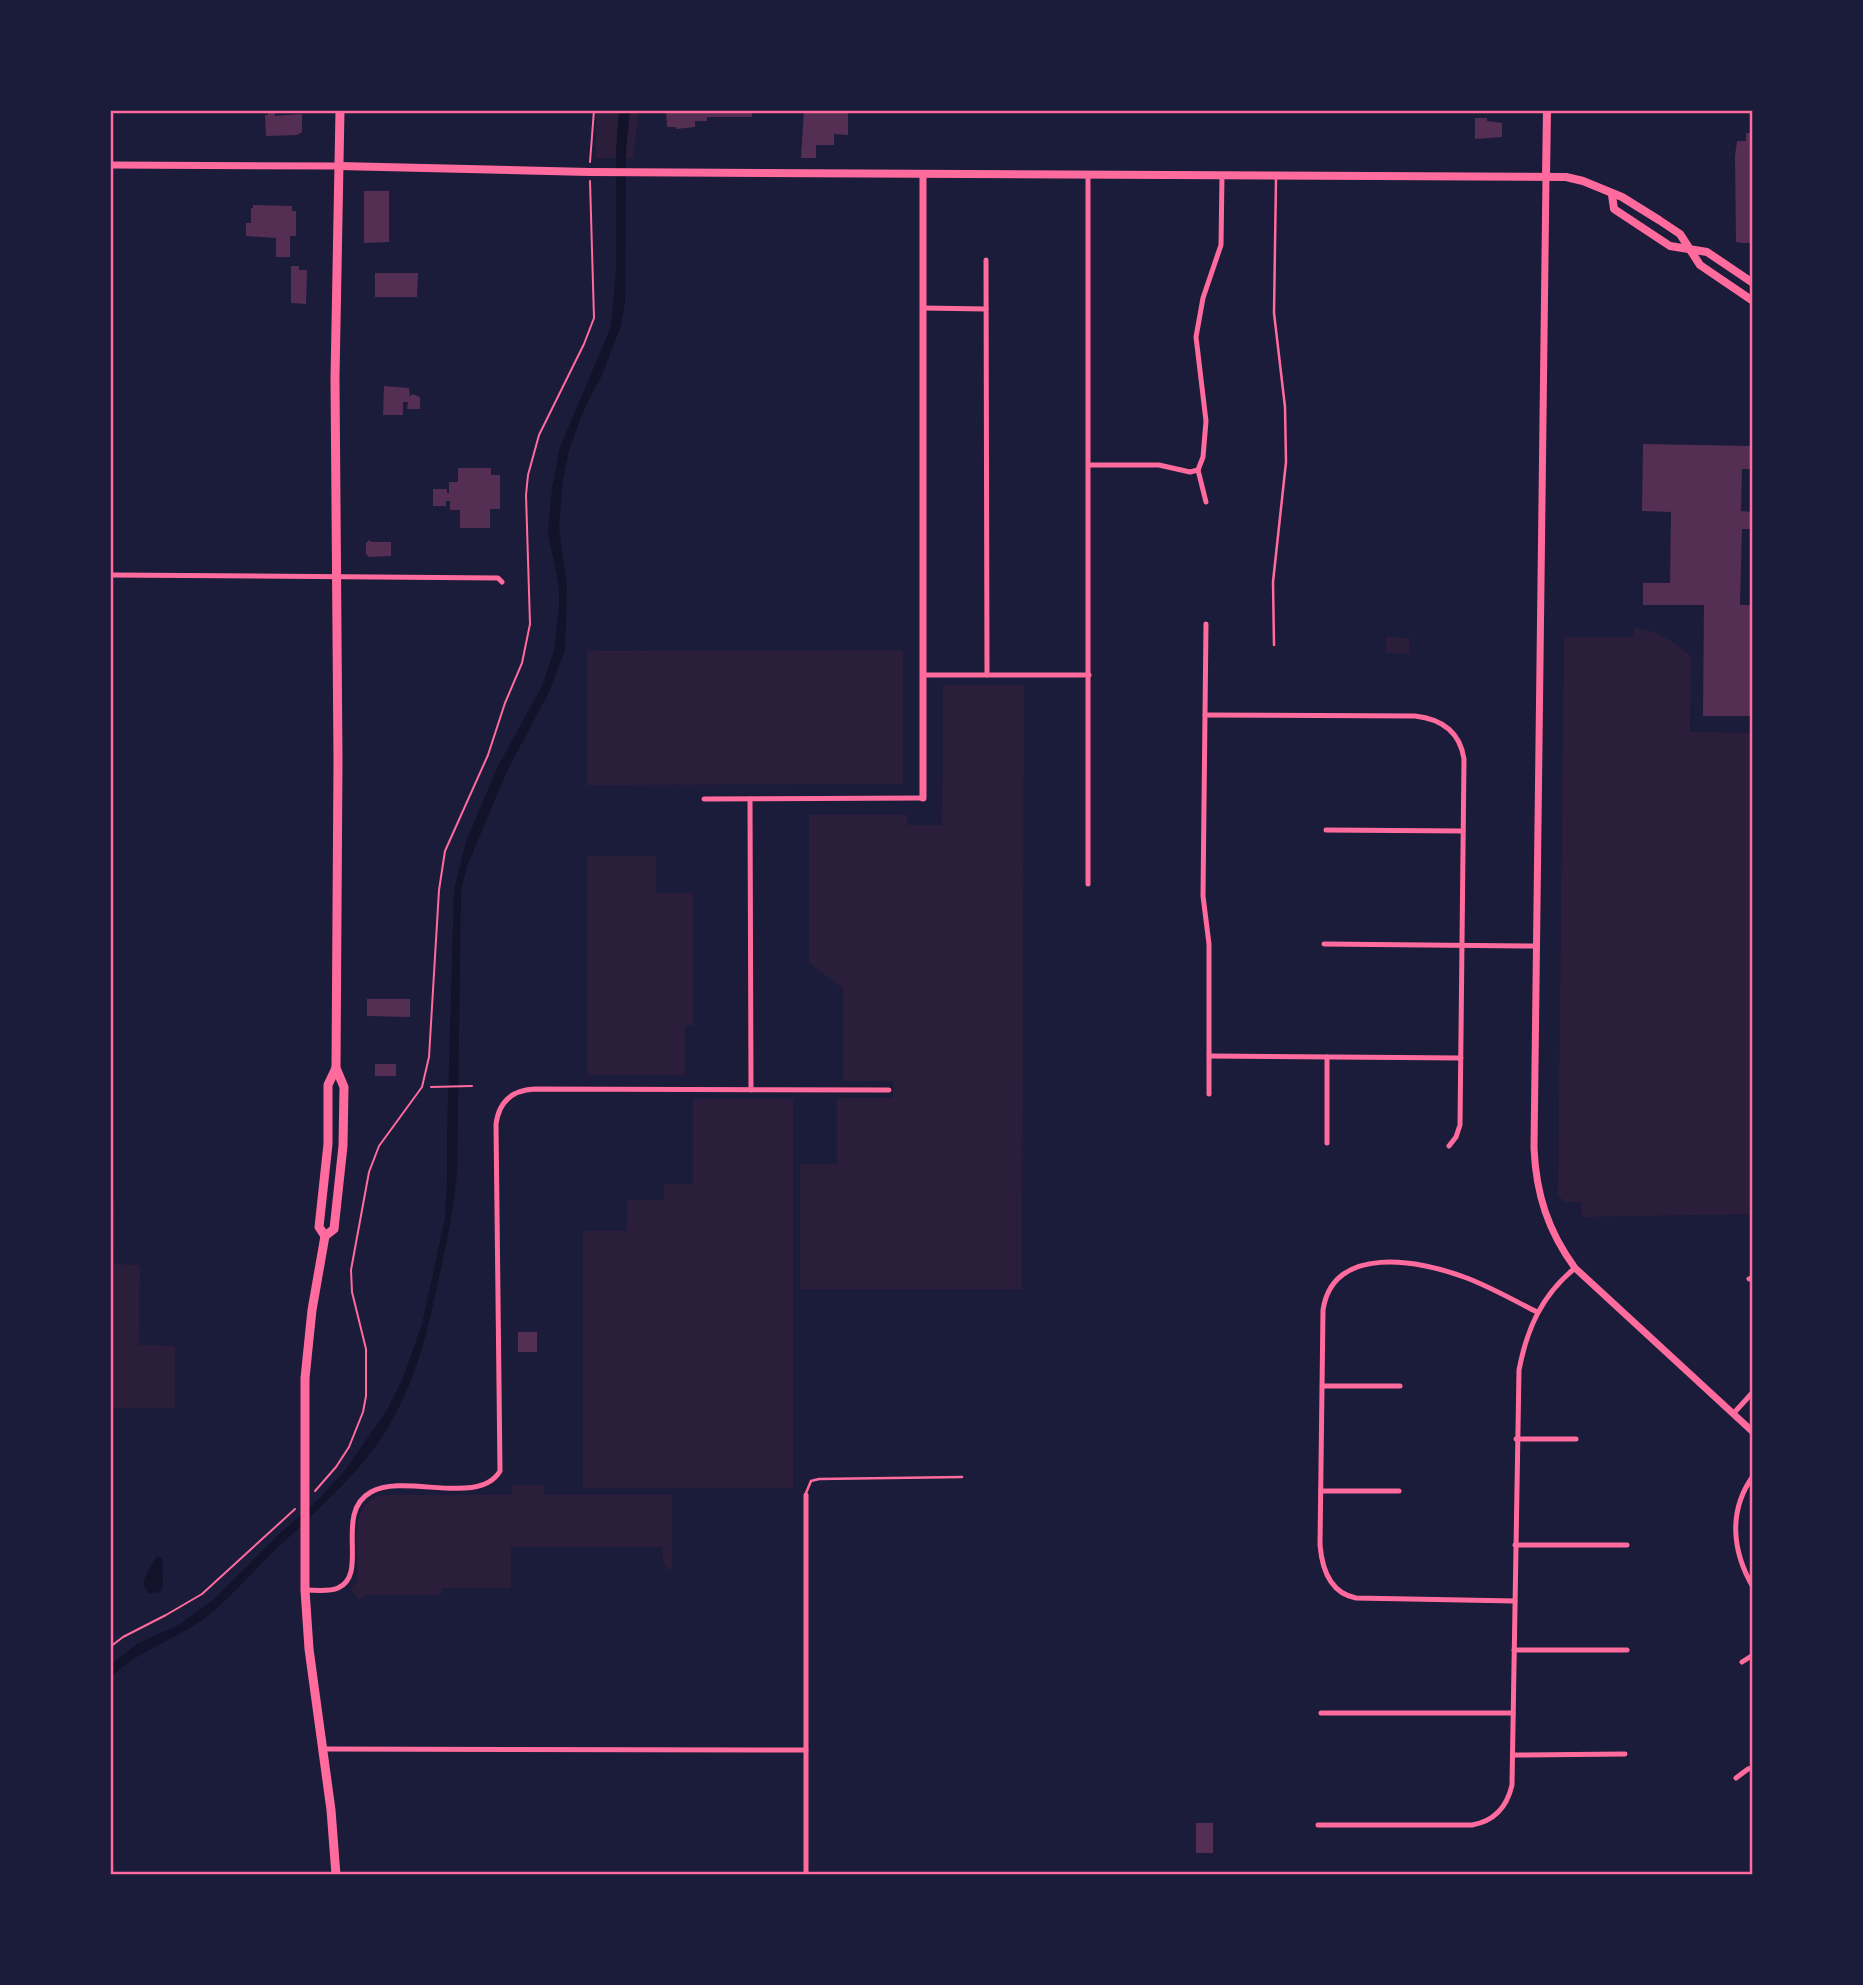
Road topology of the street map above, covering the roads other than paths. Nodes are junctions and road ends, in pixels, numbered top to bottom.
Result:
1 (340, 110) edge
2 (1547, 110) edge
3 (110, 165) edge
4 (340, 166) junction
5 (923, 174) junction
6 (1088, 174) junction
7 (1222, 175) junction
8 (1276, 175) junction
9 (1546, 177) junction
10 (1612, 195) junction
11 (1691, 249) junction
12 (986, 260) dead end
13 (1753, 284) edge
14 (1753, 301) edge
15 (923, 309) junction
16 (986, 309) junction
17 (1089, 465) junction
18 (1198, 470) junction
19 (1206, 502) dead end
20 (113, 575) dead end
21 (336, 575) junction
22 (502, 582) dead end
23 (1206, 624) dead end
24 (1274, 645) dead end
25 (923, 675) junction
26 (987, 675) junction
27 (1089, 675) junction
28 (1205, 715) junction
29 (704, 799) dead end
30 (750, 799) junction
31 (923, 799) joint
32 (1326, 830) dead end
33 (1463, 831) junction
34 (1088, 884) dead end
35 (1324, 944) dead end
36 (1463, 945) junction
37 (1537, 946) junction
38 (1209, 1056) junction
39 (1327, 1057) junction
40 (1461, 1058) junction
41 (336, 1068) junction
42 (751, 1090) junction
43 (889, 1090) dead end
44 (1209, 1094) dead end
45 (1327, 1143) dead end
46 (1449, 1146) dead end
47 (325, 1236) junction
48 (1576, 1268) junction
49 (1537, 1311) junction
50 (1323, 1386) junction
51 (1400, 1386) dead end
52 (1753, 1392) edge
53 (1732, 1414) junction
54 (1753, 1432) edge
55 (1516, 1439) junction
56 (1577, 1439) dead end
57 (1753, 1476) edge
58 (962, 1477) dead end
59 (1321, 1491) junction
60 (1399, 1491) dead end
61 (806, 1494) joint
62 (1515, 1545) junction
63 (1627, 1545) dead end
64 (1753, 1587) edge
65 (306, 1591) junction
66 (1515, 1601) junction
67 (1514, 1650) junction
68 (1627, 1650) dead end
69 (1753, 1655) edge
70 (1742, 1662) dead end
71 (1321, 1713) dead end
72 (1513, 1713) junction
73 (323, 1749) junction
74 (806, 1750) junction
75 (1625, 1754) dead end
76 (1513, 1755) junction
77 (1753, 1768) edge
78 (1736, 1778) dead end
79 (1318, 1825) dead end
80 (336, 1875) edge
81 (806, 1875) edge

1 - 4 main road
2 - 9 main road
3 - 4 street
4 - 5 main road
4 - 21 main road
5 - 6 main road
5 - 15 street
6 - 7 main road
6 - 17 street
7 - 8 main road
7 - 18 street
8 - 9 main road
8 - 24 lane
9 - 10 main road
9 - 37 street
10 - 11 main road
10 - 11 main road
11 - 13 main road
11 - 14 main road
12 - 16 street
15 - 16 street
15 - 25 street
16 - 26 street
17 - 18 street
17 - 27 street
18 - 19 street
20 - 21 street
21 - 22 street
21 - 41 main road
23 - 28 street
25 - 26 street
25 - 31 street
26 - 27 street
27 - 34 street
28 - 33 street
28 - 38 street
29 - 30 street
30 - 31 street
30 - 42 street
32 - 33 street
33 - 36 street
35 - 36 street
36 - 37 street
36 - 40 street
37 - 48 street
38 - 39 street
38 - 44 street
39 - 40 street
39 - 45 street
40 - 46 street
41 - 47 main road
41 - 47 main road
42 - 43 street
42 - 65 street
47 - 65 main road
48 - 49 street
48 - 53 street
49 - 50 street
49 - 55 street
50 - 51 street
50 - 59 street
52 - 53 street
53 - 54 street
55 - 56 street
55 - 62 street
57 - 64 street
58 - 61 lane
59 - 60 street
59 - 66 street
61 - 74 street
62 - 63 street
62 - 66 street
65 - 73 main road
66 - 67 street
67 - 68 street
67 - 72 street
69 - 70 street
71 - 72 street
72 - 76 street
73 - 74 street
73 - 80 main road
74 - 81 street
75 - 76 street
76 - 79 street
77 - 78 street

